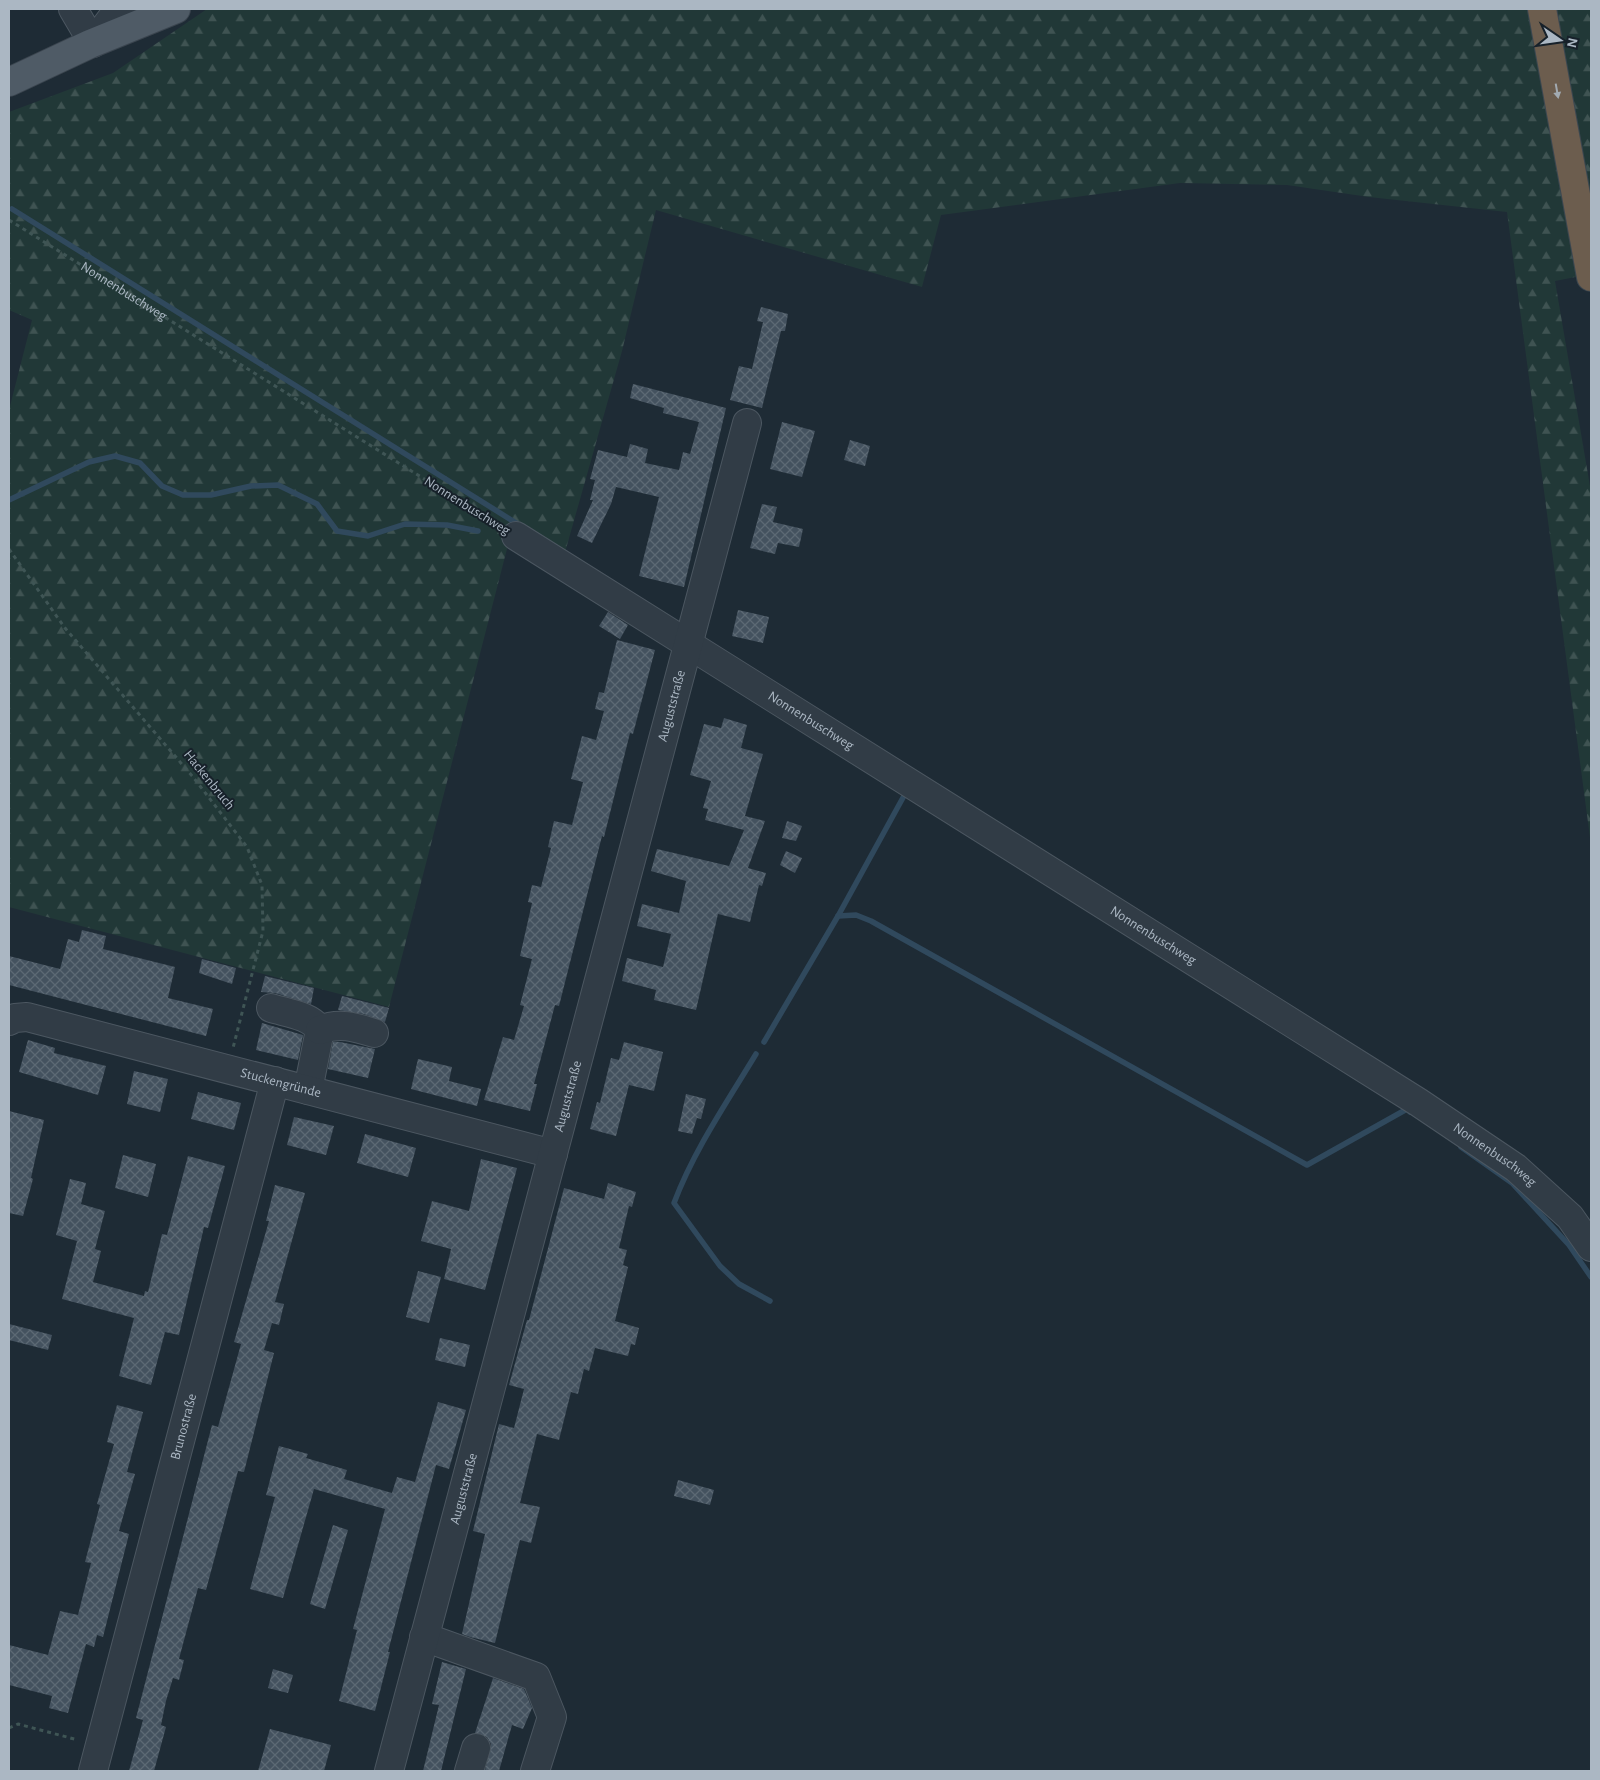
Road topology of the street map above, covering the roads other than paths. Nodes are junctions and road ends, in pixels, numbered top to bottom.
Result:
1 (73, 9) edge
2 (126, 9) edge
3 (176, 9) edge
4 (1542, 9) edge
5 (93, 43) junction
6 (9, 82) edge
7 (1591, 277) edge
8 (747, 423) dead end
9 (516, 536) road end
10 (689, 646) junction
11 (271, 1008) dead end
12 (9, 1022) edge
13 (320, 1030) junction
14 (374, 1032) dead end
15 (275, 1082) junction
16 (308, 1090) junction
17 (552, 1154) junction
18 (1591, 1246) edge
19 (424, 1637) junction
20 (93, 1771) edge
21 (389, 1771) edge
22 (535, 1771) edge

1 - 5 street
2 - 5 street
3 - 5 main road
4 -> 7 highway
5 - 6 main road
8 - 10 street, Auguststraße
9 - 10 street, Nonnenbuschweg
10 - 17 street, Auguststraße
10 - 18 street, Nonnenbuschweg
11 - 13 street
12 - 15 street, Stuckengründe
13 - 14 street
13 - 16 street
15 - 16 street, Stuckengründe
15 - 20 street, Brunostraße
16 - 17 street, Stuckengründe
17 - 19 street, Auguststraße
19 - 21 street, Auguststraße
19 - 22 street

